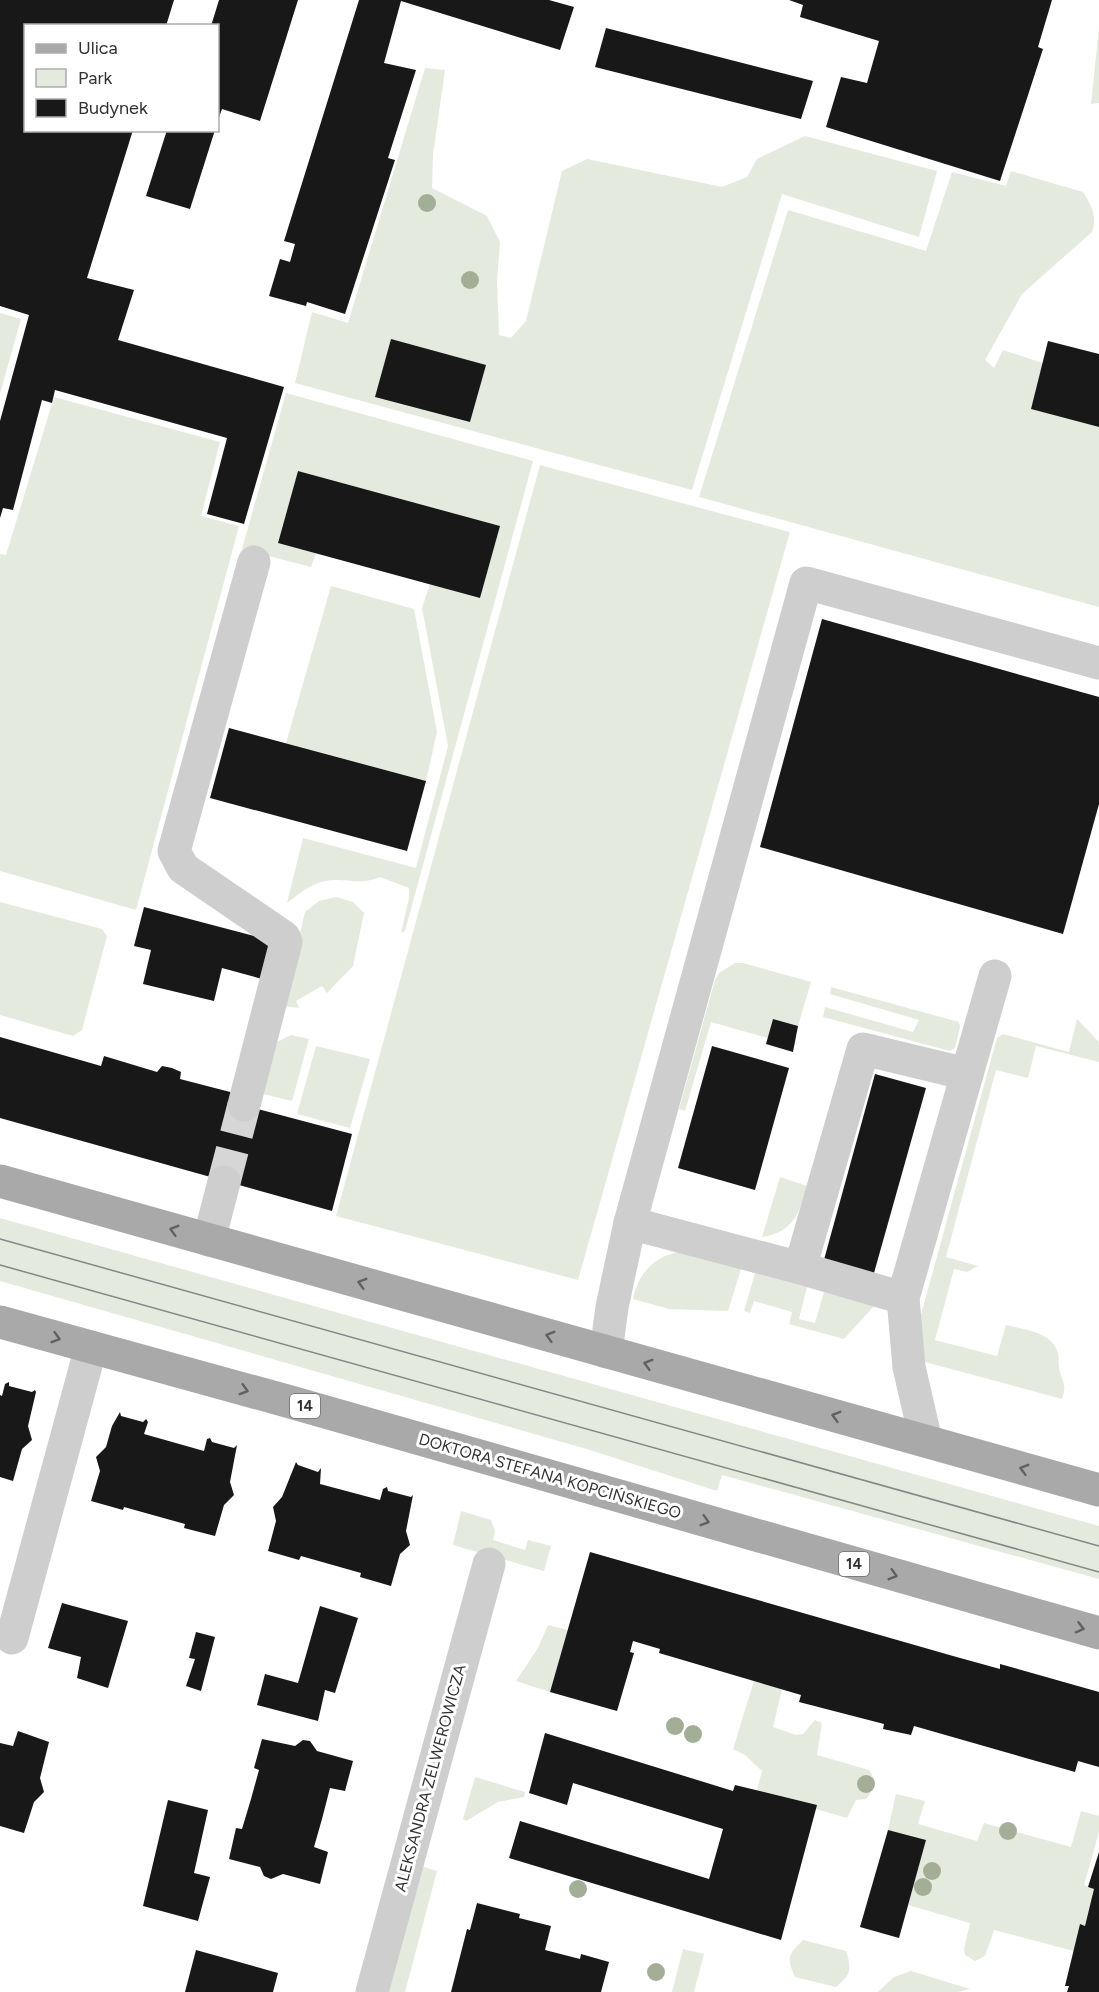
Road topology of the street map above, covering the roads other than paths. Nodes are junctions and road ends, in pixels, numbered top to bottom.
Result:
1 (254, 562) dead end
2 (1099, 663) edge
3 (995, 976) dead end
4 (967, 1074) junction
5 (244, 1105) tunnel mouth
6 (0, 1181) edge
7 (224, 1182) tunnel mouth
8 (630, 1223) junction
9 (208, 1240) junction
10 (800, 1268) junction
11 (903, 1298) junction
12 (0, 1322) edge
13 (91, 1347) junction
14 (606, 1352) junction
15 (926, 1441) junction
16 (1099, 1490) edge
17 (489, 1564) dead end
18 (1099, 1633) edge
19 (12, 1638) dead end
20 (372, 1992) edge

1 - 5 street
2 - 8 street
3 - 4 street
4 - 10 street
4 - 11 street
9 -> 6 main road
7 - 9 street
8 - 10 street
8 - 14 street
14 -> 9 main road
10 - 11 street
11 - 15 street
12 -> 13 main road, DOKTORA STEFANA KOPCIŃSKIEGO / 14
13 -> 18 main road, DOKTORA STEFANA KOPCIŃSKIEGO / 14
13 - 19 street
15 -> 14 main road
16 -> 15 main road
17 - 20 street, ALEKSANDRA ZELWEROWICZA

